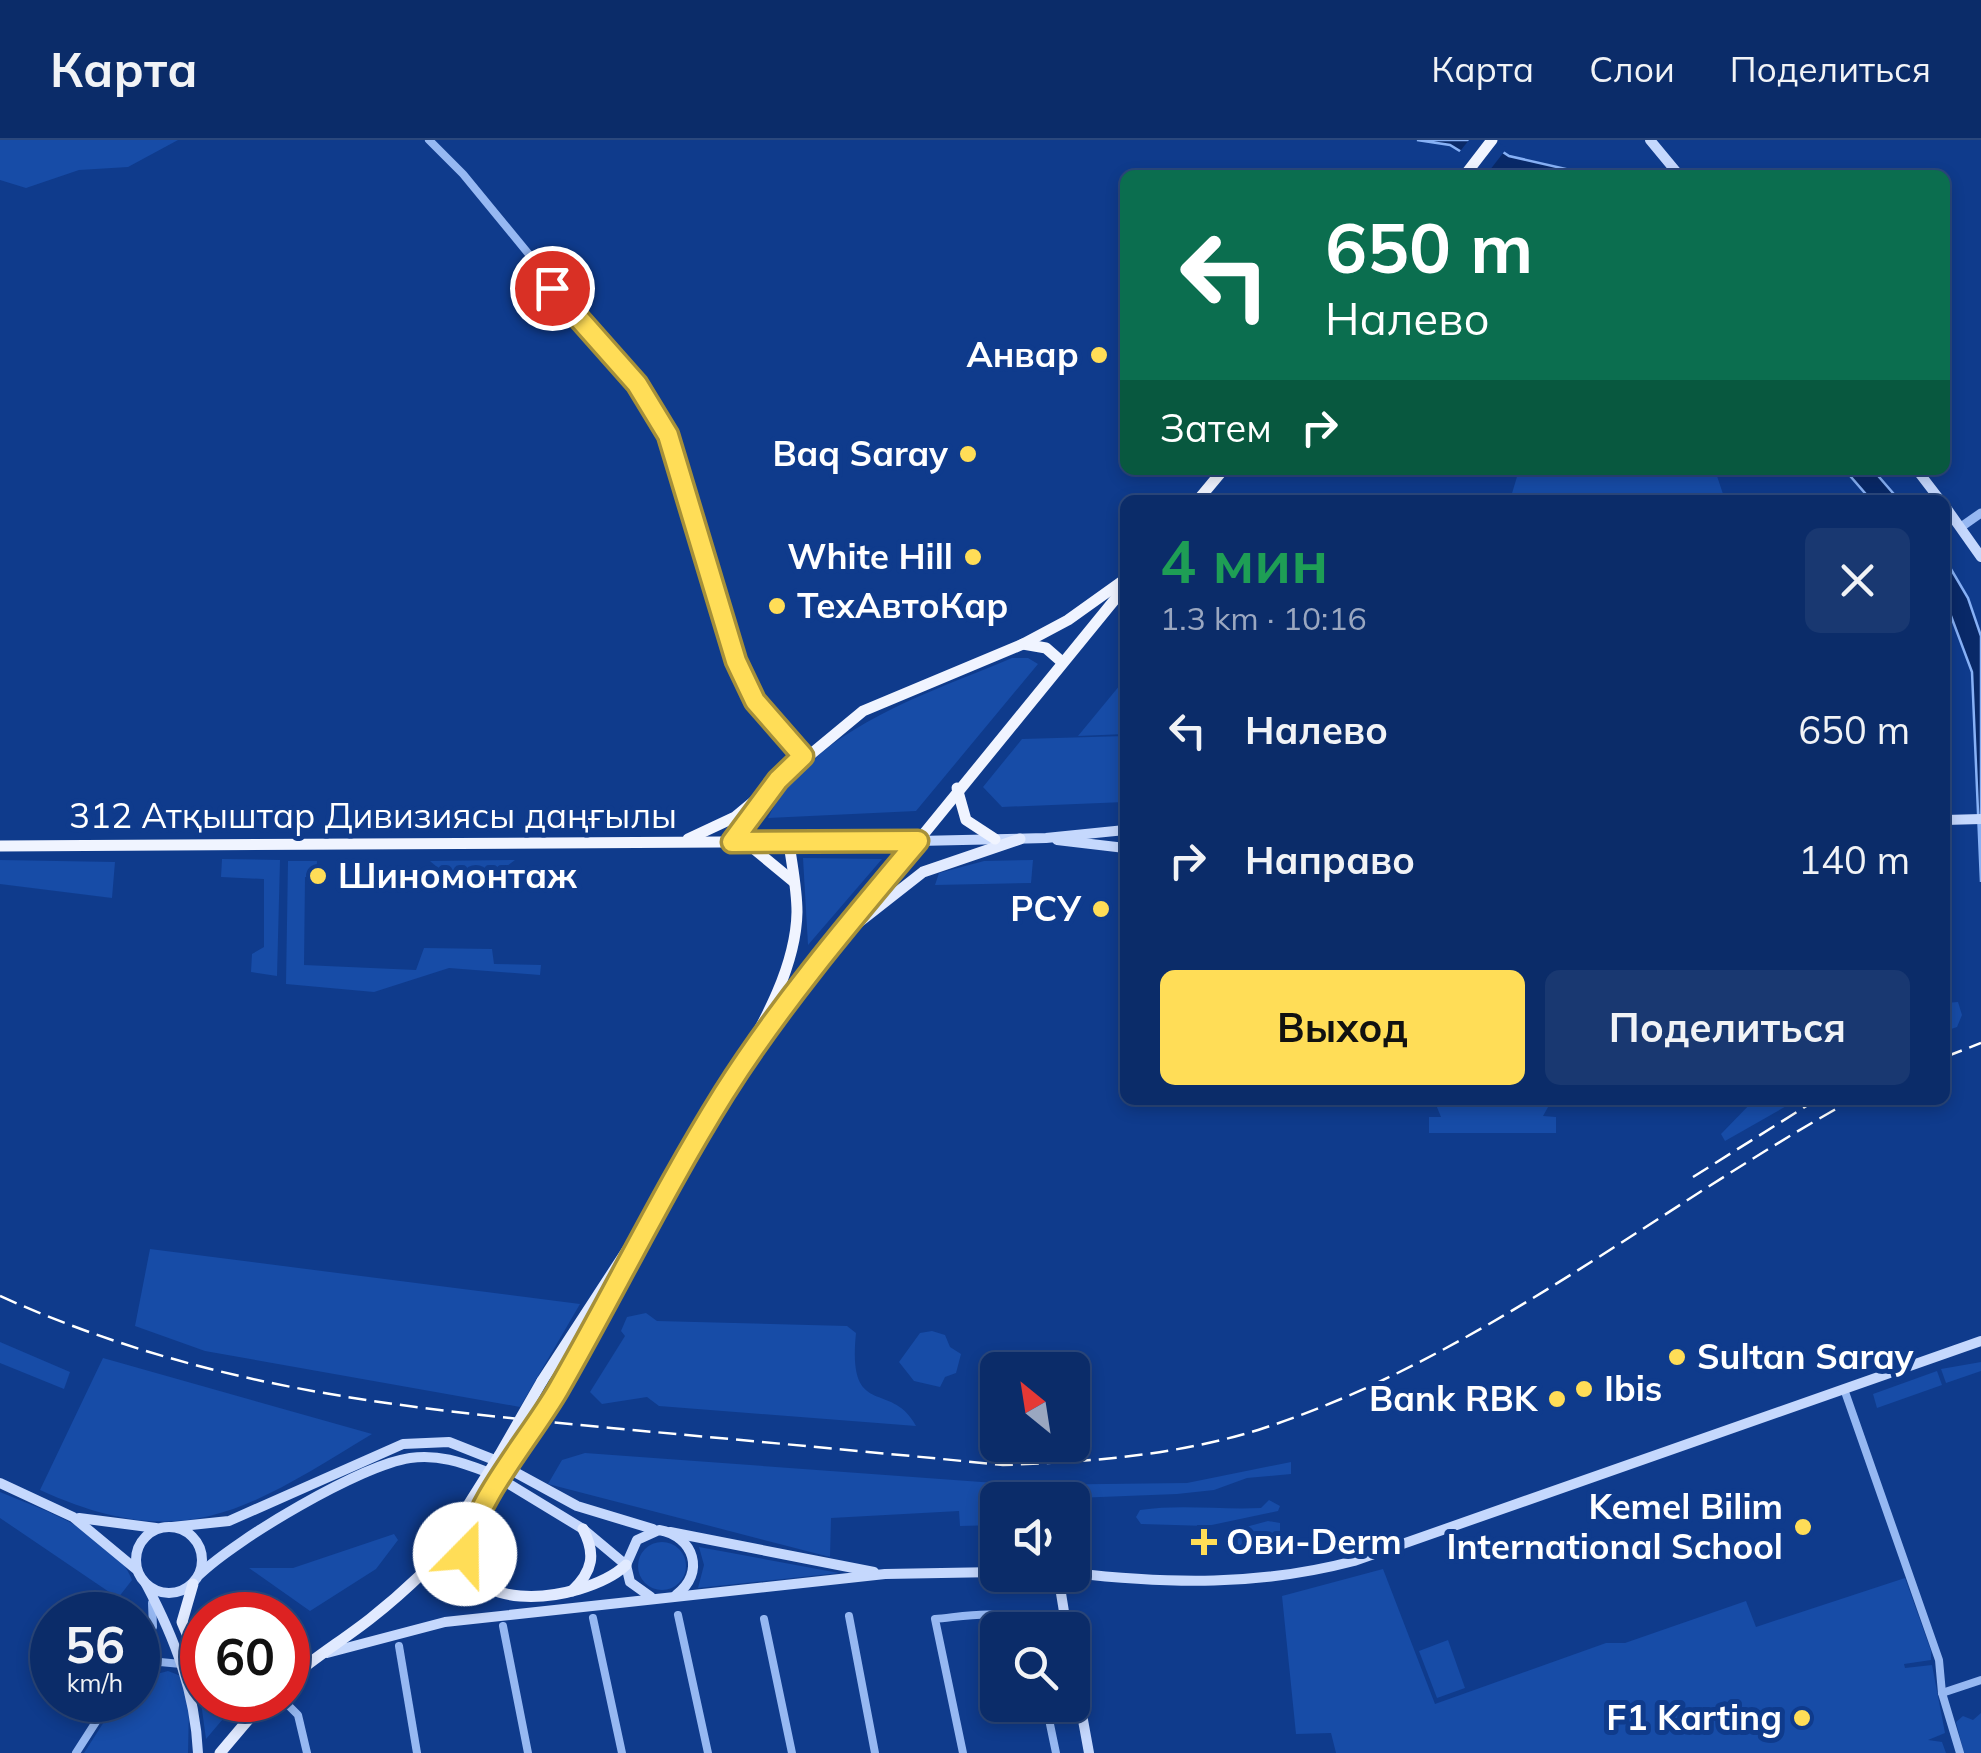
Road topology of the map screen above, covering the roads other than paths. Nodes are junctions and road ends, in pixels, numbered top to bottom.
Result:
1 (429, 140) edge
2 (1492, 140) edge
3 (1650, 140) edge
4 (1470, 170) edge
5 (1675, 170) edge
6 (1219, 475) edge
7 (1920, 475) edge
8 (1202, 495) edge
9 (1936, 495) edge
10 (1950, 512) edge
11 (1981, 512) edge
12 (1961, 526) junction
13 (1981, 557) edge
14 (1120, 586) edge
15 (1120, 589) edge
16 (1023, 644) junction
17 (1062, 662) junction
18 (803, 756) junction
19 (778, 780) junction
20 (957, 788) junction
21 (1950, 820) edge
22 (1976, 820) edge
23 (1120, 831) edge
24 (1046, 838) junction
25 (1020, 839) junction
26 (995, 840) junction
27 (684, 841) junction
28 (918, 841) junction
29 (732, 842) junction
30 (789, 843) junction
31 (748, 844) junction
32 (0, 846) edge
33 (1120, 847) edge
34 (795, 883) junction
35 (825, 952) junction
36 (725, 1092) junction
37 (647, 1222) junction
38 (1981, 1341) edge
39 (1844, 1388) junction
40 (496, 1458) junction
41 (512, 1467) junction
42 (487, 1472) dead end
43 (504, 1482) dead end
44 (0, 1483) edge
45 (73, 1517) junction
46 (478, 1517) junction
47 (166, 1528) junction
48 (583, 1529) junction
49 (665, 1531) junction
50 (626, 1565) junction
51 (980, 1572) edge
52 (884, 1574) junction
53 (1090, 1574) edge
54 (140, 1575) junction
55 (418, 1577) junction
56 (196, 1579) junction
57 (150, 1592) edge
58 (192, 1592) edge
59 (571, 1592) junction
60 (662, 1599) junction
61 (160, 1613) edge
62 (678, 1615) dead end
63 (848, 1616) dead end
64 (980, 1616) edge
65 (594, 1618) dead end
66 (764, 1619) dead end
67 (503, 1626) dead end
68 (399, 1646) dead end
69 (321, 1654) junction
70 (180, 1656) edge
71 (310, 1661) edge
72 (1981, 1680) edge
73 (1942, 1693) junction
74 (96, 1722) edge
75 (195, 1722) edge
76 (246, 1722) edge
77 (300, 1722) edge
78 (1050, 1722) edge
79 (1083, 1722) edge
80 (76, 1753) edge
81 (198, 1753) edge
82 (220, 1753) edge
83 (307, 1753) edge
84 (417, 1753) edge
85 (528, 1753) edge
86 (622, 1753) edge
87 (708, 1753) edge
88 (792, 1753) edge
89 (876, 1753) edge
90 (963, 1753) edge
91 (1056, 1753) edge
92 (1089, 1753) edge
93 (1960, 1753) edge

1 - 18 street
2 - 4 highway
3 - 5 main road
6 - 8 highway
7 - 9 main road
10 - 12 main road
11 - 12 street
12 - 13 main road
14 - 16 highway
15 - 17 highway
16 - 17 highway
16 - 18 highway
17 - 20 highway
18 - 19 highway
19 - 27 highway
19 - 29 highway
20 - 26 highway
20 - 28 highway
21 - 22 main road
23 - 24 main road, 312 Атқыштар Дивизиясы даңғылы
24 - 25 main road, 312 Атқыштар Дивизиясы даңғылы
24 - 33 main road, 312 Атқыштар Дивизиясы даңғылы
25 - 26 main road, 312 Атқыштар Дивизиясы даңғылы
25 - 35 main road
26 - 28 main road, 312 Атқыштар Дивизиясы даңғылы
27 - 29 highway, 312 Атқыштар Дивизиясы даңғылы
27 - 32 highway, 312 Атқыштар Дивизиясы даңғылы
28 - 30 highway, 312 Атқыштар Дивизиясы даңғылы
28 - 35 main road
29 - 31 highway, 312 Атқыштар Дивизиясы даңғылы
30 - 31 highway, 312 Атқыштар Дивизиясы даңғылы
30 - 34 highway
31 - 34 highway
34 - 36 highway
35 - 36 main road
36 - 37 main road
37 - 40 main road, bridge
37 - 41 main road, bridge
38 - 39 main road
39 - 53 main road
39 - 73 street
40 - 47 main road
40 - 55 main road
41 - 46 main road
41 - 49 main road
42 - 56 main road
43 - 48 main road
44 - 45 main road
45 - 47 main road
45 - 54 main road
46 - 55 main road
46 - 59 main road
47 - 54 main road
47 - 56 main road
48 - 50 main road
48 - 59 main road
49 - 50 main road
49 - 52 main road
49 - 60 main road
50 - 59 main road
50 - 60 main road
51 - 52 main road
52 - 60 main road
54 - 56 main road
54 - 57 main road
55 - 69 main road
56 - 58 main road
60 - 69 main road
61 - 70 main road
62 - 87 street
63 - 89 street
64 - 90 street
65 - 86 street
66 - 88 street
67 - 85 street
68 - 84 street
69 - 71 main road
72 - 73 street
73 - 93 street
74 - 80 street
75 - 81 main road
76 - 82 main road
77 - 83 street
78 - 91 street
79 - 92 main road

